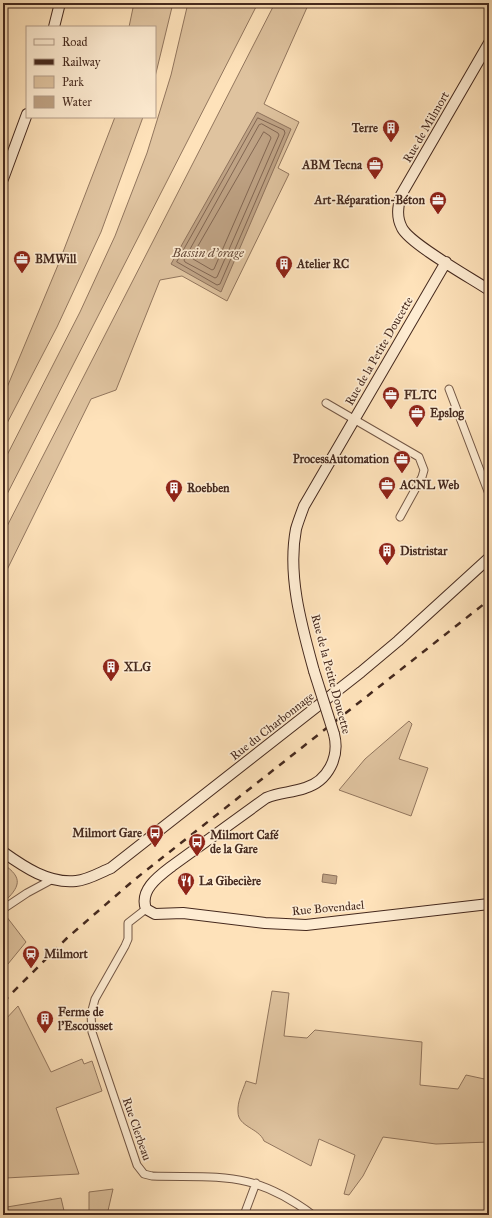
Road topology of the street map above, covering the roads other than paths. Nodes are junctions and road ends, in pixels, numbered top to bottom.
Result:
1 (60, 3) edge
2 (54, 26) edge
3 (489, 43) edge
4 (26, 117) edge
5 (3, 179) edge
6 (446, 262) junction
7 (489, 290) edge
8 (449, 389) dead end
9 (326, 403) dead end
10 (354, 419) junction
11 (489, 494) edge
12 (400, 517) dead end
13 (489, 558) edge
14 (3, 852) edge
15 (53, 879) junction
16 (489, 904) edge
17 (3, 909) edge
18 (146, 909) junction
19 (256, 1183) junction
20 (244, 1215) edge
21 (313, 1215) edge

1 - 2 street
3 - 6 street, Rue de Milmort
4 - 5 street
6 - 7 street
6 - 10 street, Rue de la Petite Doucette
8 - 11 street
9 - 10 street
10 - 12 street
10 - 18 street, Rue de la Petite Doucette, bridge
13 - 15 street, Rue du Charbonnage
14 - 15 street
15 - 17 street
16 - 18 street, Rue Bovendael
18 - 19 street, Rue Clerbeau
19 - 20 street
19 - 21 street, Rue Clerbeau

